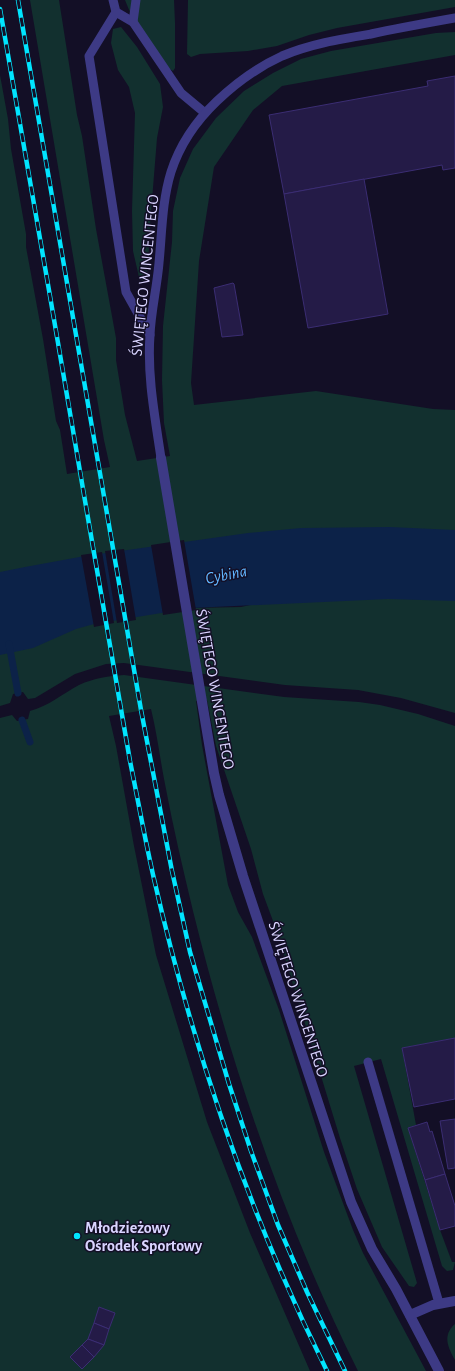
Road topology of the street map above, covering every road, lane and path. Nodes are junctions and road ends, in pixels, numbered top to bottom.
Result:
1 (113, 0) edge
2 (136, 0) edge
3 (116, 12) junction
4 (455, 18) edge
5 (134, 22) junction
6 (205, 113) junction
7 (150, 335) junction
8 (161, 458) joint
9 (368, 1062) dead end
10 (455, 1301) edge
11 (439, 1303) junction
12 (410, 1315) junction
13 (439, 1371) edge

1 - 3 lane
2 - 5 lane
3 - 5 lane
3 - 7 lane
4 - 6 lane, ŚWIĘTEGO WINCENTEGO
5 - 6 lane
6 - 7 lane, ŚWIĘTEGO WINCENTEGO
7 - 8 lane, ŚWIĘTEGO WINCENTEGO
8 - 12 street, ŚWIĘTEGO WINCENTEGO
9 - 11 lane
10 - 11 street
11 - 12 street
12 - 13 street, ŚWIĘTEGO WINCENTEGO

